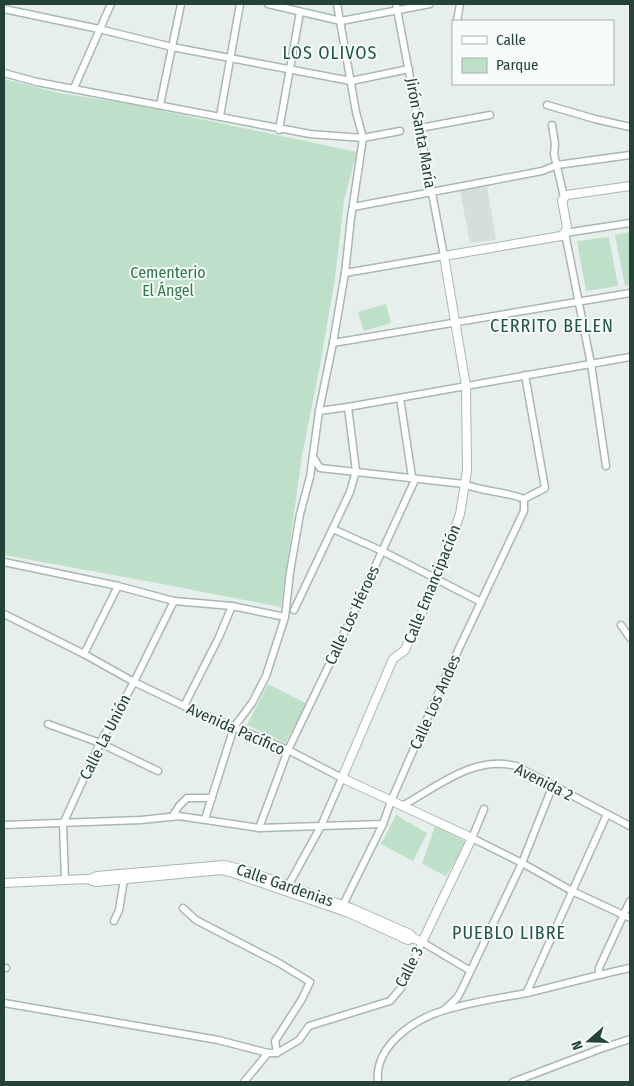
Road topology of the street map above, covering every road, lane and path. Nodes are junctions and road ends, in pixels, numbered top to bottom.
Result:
1 (111, 4) edge
2 (181, 4) edge
3 (240, 4) edge
4 (268, 4) edge
5 (337, 4) edge
6 (430, 4) edge
7 (460, 4) edge
8 (397, 7) edge
9 (4, 9) edge
10 (300, 12) junction
11 (457, 20) edge
12 (341, 22) junction
13 (99, 29) junction
14 (172, 47) junction
15 (231, 59) junction
16 (409, 69) junction
17 (290, 70) junction
18 (4, 74) edge
19 (351, 81) junction
20 (74, 88) junction
21 (160, 105) junction
22 (547, 105) dead end
23 (490, 115) dead end
24 (220, 116) junction
25 (552, 125) dead end
26 (630, 127) edge
27 (420, 128) junction
28 (279, 130) junction
29 (400, 132) dead end
30 (363, 138) junction
31 (630, 155) edge
32 (557, 165) junction
33 (630, 186) edge
34 (432, 192) junction
35 (564, 197) junction
36 (353, 207) junction
37 (630, 223) edge
38 (566, 233) junction
39 (444, 256) junction
40 (345, 273) junction
41 (630, 293) edge
42 (579, 303) junction
43 (455, 322) junction
44 (334, 343) junction
45 (630, 357) edge
46 (591, 364) junction
47 (525, 375) junction
48 (466, 386) junction
49 (400, 398) junction
50 (348, 407) junction
51 (319, 411) junction
52 (313, 458) junction
53 (606, 466) dead end
54 (356, 472) junction
55 (412, 477) junction
56 (464, 484) junction
57 (524, 499) junction
58 (333, 529) junction
59 (382, 551) junction
60 (4, 562) edge
61 (440, 581) junction
62 (118, 586) junction
63 (174, 601) junction
64 (481, 602) junction
65 (232, 606) junction
66 (294, 610) dead end
67 (4, 614) edge
68 (285, 617) junction
69 (621, 625) dead end
70 (630, 638) edge
71 (84, 654) junction
72 (134, 682) junction
73 (184, 706) junction
74 (48, 724) dead end
75 (234, 727) junction
76 (100, 743) junction
77 (288, 750) junction
78 (158, 771) dead end
79 (342, 778) junction
80 (553, 785) junction
81 (212, 798) junction
82 (391, 801) junction
83 (402, 806) junction
84 (484, 809) dead end
85 (607, 814) junction
86 (172, 817) junction
87 (205, 819) junction
88 (63, 824) junction
89 (383, 824) junction
90 (4, 826) edge
91 (321, 826) junction
92 (630, 826) edge
93 (260, 828) junction
94 (472, 838) junction
95 (522, 863) junction
96 (90, 879) junction
97 (65, 880) junction
98 (124, 880) junction
99 (4, 883) edge
100 (288, 886) junction
101 (572, 891) junction
102 (630, 901) edge
103 (343, 905) junction
104 (183, 908) dead end
105 (627, 917) edge
106 (114, 921) dead end
107 (413, 938) junction
108 (422, 942) junction
109 (630, 968) edge
110 (469, 970) junction
111 (598, 975) junction
112 (527, 992) junction
113 (4, 1003) edge
114 (443, 1010) junction
115 (630, 1039) edge
116 (268, 1053) junction
117 (277, 1053) junction
118 (244, 1082) edge
119 (378, 1082) edge
120 (512, 1082) edge

1 - 13 street
2 - 14 street
3 - 15 street
4 - 10 street
5 - 12 street
6 - 8 street
7 - 11 street
8 - 12 street
8 - 16 street, Jirón Santa María
9 - 13 street
10 - 12 street
10 - 17 street
12 - 19 street
13 - 14 street
13 - 20 street
14 - 15 street
14 - 21 street
15 - 17 street
15 - 24 street
16 - 19 street
16 - 27 street, Jirón Santa María
17 - 19 street
17 - 28 street
18 - 20 street
19 - 30 street
20 - 21 street
21 - 24 street
22 - 26 street
23 - 27 street
24 - 28 street
25 - 32 street
27 - 34 street, Jirón Santa María
28 - 30 street
29 - 30 street
30 - 36 street
31 - 32 street
32 - 34 street
32 - 35 street
33 - 35 street
34 - 36 street
34 - 39 street, Jirón Santa María
35 - 38 street
36 - 40 street
37 - 38 street
38 - 39 street
38 - 42 street
39 - 40 street
39 - 43 street, Calle Emancipación
40 - 44 street
41 - 42 street
42 - 43 street
42 - 46 street
43 - 44 street
43 - 48 street, Calle Emancipación
44 - 51 street
45 - 46 street
46 - 47 street
46 - 53 street
47 - 48 street
47 - 57 street
48 - 49 street
48 - 56 street, Calle Emancipación
49 - 50 street
49 - 55 street, Calle Los Héroes
50 - 51 street
50 - 54 street
51 - 52 street
52 - 54 street
52 - 68 street
54 - 55 street
54 - 58 street
55 - 56 street
55 - 59 street, Calle Los Héroes
56 - 57 street
56 - 61 street, Calle Emancipación
57 - 64 street, Calle Los Andes
58 - 59 street
58 - 66 street
59 - 61 street
59 - 77 street, Calle Los Héroes
60 - 62 street
61 - 64 street
61 - 79 street, Calle Emancipación
62 - 63 street
62 - 71 street
63 - 65 street
63 - 72 street, Calle La Unión
64 - 82 street, Calle Los Andes
65 - 68 street
65 - 73 street
67 - 71 street, Avenida Pacífico
68 - 75 street
69 - 70 street
71 - 72 street, Avenida Pacífico
72 - 73 street, Avenida Pacífico
72 - 76 street, Calle La Unión
73 - 75 street, Avenida Pacífico
74 - 76 street
75 - 77 street, Avenida Pacífico
75 - 81 street
76 - 78 street
76 - 88 street, Calle La Unión
77 - 79 street, Avenida Pacífico
77 - 93 street, Calle Los Héroes
79 - 82 street, Avenida Pacífico
79 - 91 street, Calle Emancipación
80 - 83 street, Avenida 2
80 - 85 street, Avenida 2
80 - 95 street
81 - 86 street
81 - 87 street
82 - 83 street, Avenida Pacífico
82 - 89 street, Calle Los Andes
83 - 94 street, Avenida Pacífico
84 - 94 street, Calle 3
85 - 92 street, Avenida 2
85 - 101 street
86 - 87 street
86 - 88 street
87 - 93 street
88 - 90 street
88 - 97 street, Calle La Unión
89 - 91 street
89 - 103 street, Calle Los Andes
91 - 93 street
91 - 100 street, Calle Emancipación
94 - 95 street
94 - 108 street, Calle 3
95 - 101 street
95 - 110 street
96 - 97 street, Calle Gardenias
96 - 98 street, Calle Gardenias
96 - 100 street, Calle Gardenias
97 - 99 street, Calle Gardenias
98 - 106 street
98 - 107 street, Calle Gardenias
100 - 103 street, Calle Gardenias
101 - 105 street
101 - 112 street
102 - 105 street
103 - 107 street, Calle Gardenias
104 - 117 street
105 - 111 street
107 - 108 street, Calle Gardenias
108 - 110 street, Calle Gardenias
108 - 117 street, Calle 3
109 - 111 street
110 - 114 street
111 - 112 street
112 - 114 street
113 - 116 street
114 - 119 street
115 - 120 street
116 - 117 street
116 - 118 street

